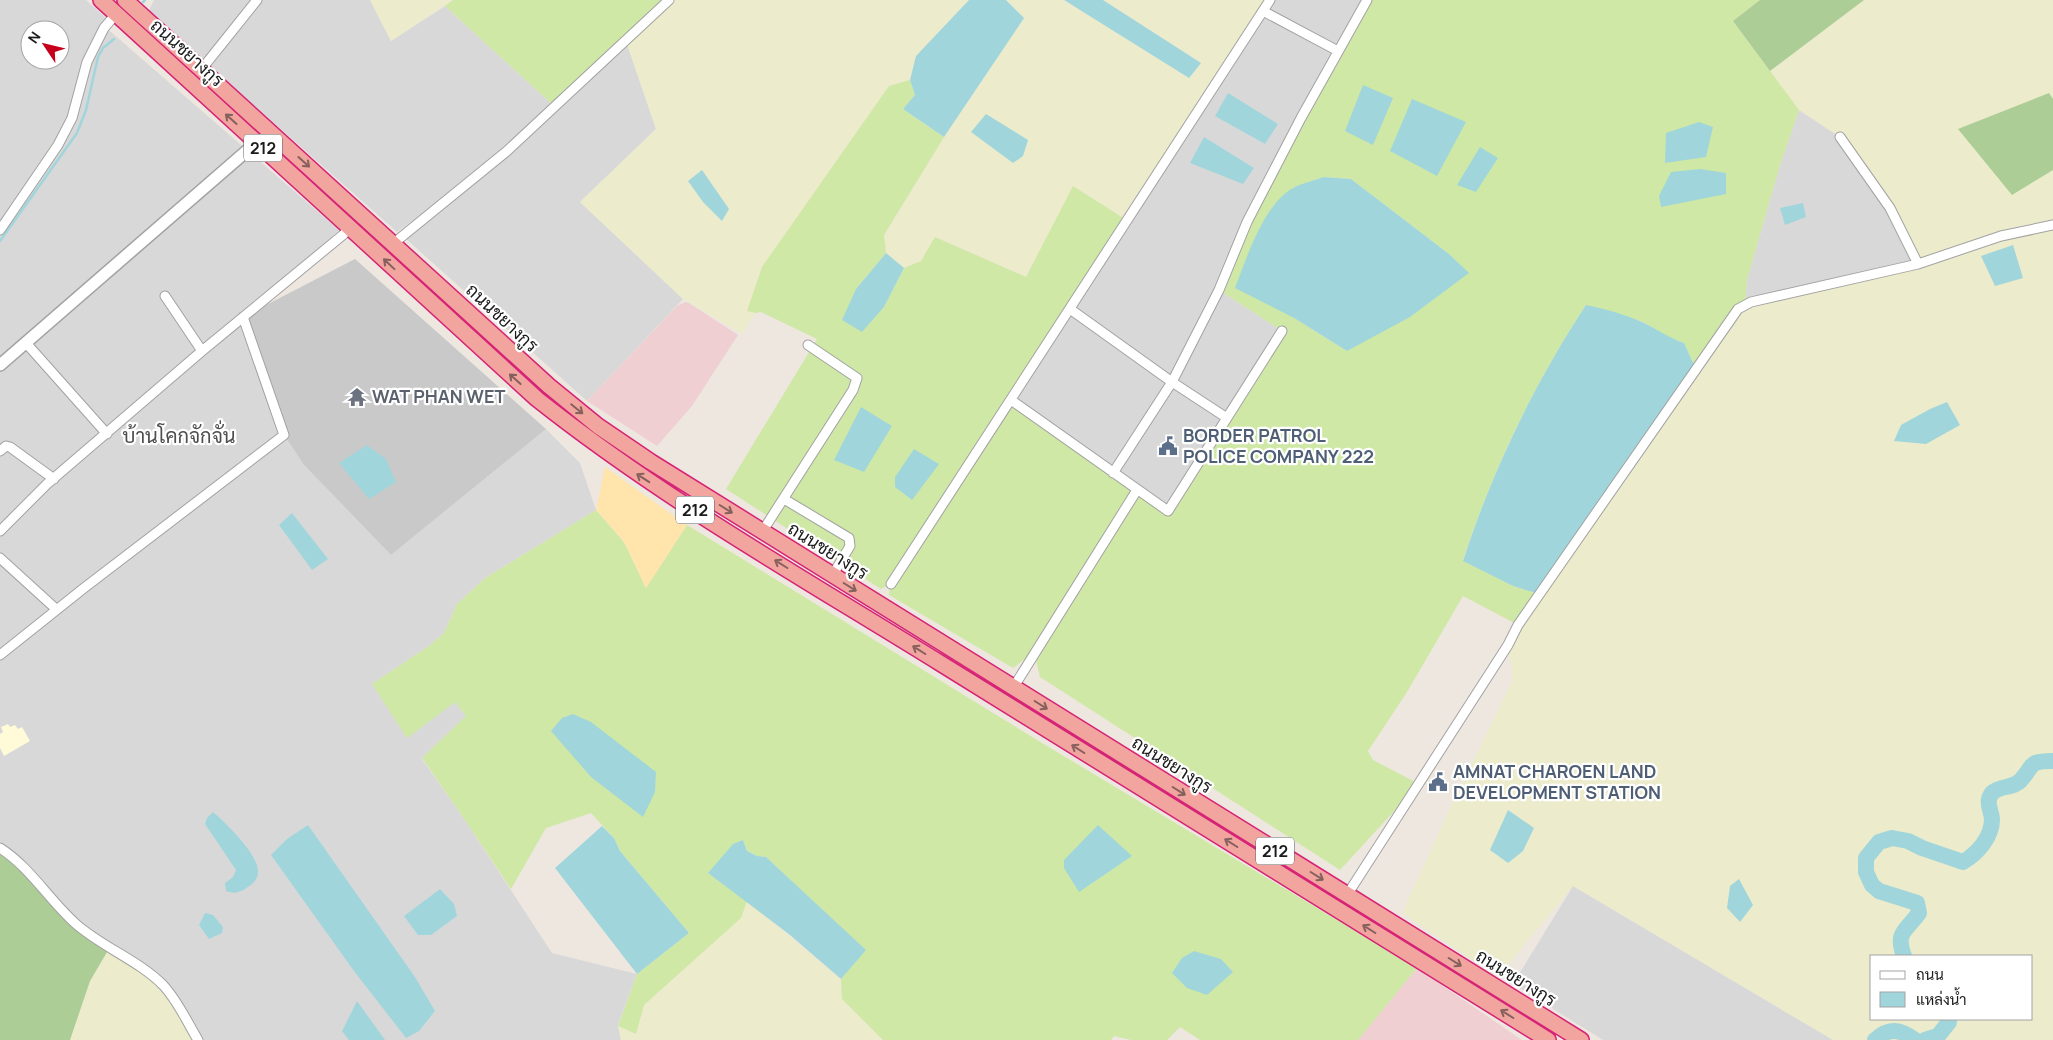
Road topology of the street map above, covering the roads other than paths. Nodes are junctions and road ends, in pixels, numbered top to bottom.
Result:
1 (101, 0) edge
2 (125, 0) edge
3 (257, 0) edge
4 (669, 0) edge
5 (1270, 0) edge
6 (1367, 0) edge
7 (1263, 11) junction
8 (116, 14) junction
9 (1338, 51) junction
10 (201, 70) junction
11 (1840, 137) dead end
12 (257, 142) junction
13 (2053, 225) edge
14 (349, 227) junction
15 (0, 230) edge
16 (394, 243) junction
17 (1918, 264) junction
18 (165, 296) dead end
19 (1070, 309) junction
20 (243, 317) junction
21 (1282, 332) dead end
22 (26, 343) junction
23 (808, 345) dead end
24 (202, 351) junction
25 (0, 365) edge
26 (1172, 382) junction
27 (1011, 400) junction
28 (1227, 418) junction
29 (107, 434) junction
30 (0, 451) edge
31 (1113, 473) junction
32 (54, 479) junction
33 (1137, 490) junction
34 (784, 499) junction
35 (0, 531) edge
36 (762, 532) junction
37 (0, 558) edge
38 (832, 576) junction
39 (891, 584) dead end
40 (56, 609) junction
41 (0, 655) edge
42 (969, 661) junction
43 (960, 676) junction
44 (1013, 688) junction
45 (0, 848) edge
46 (1347, 895) junction
47 (198, 1040) edge
48 (1548, 1040) edge
49 (1581, 1040) edge

1 - 8 highway, ถนนชยางกูร / 212
2 - 10 highway, ถนนชยางกูร / 212
3 - 10 street
4 - 16 street
5 - 7 street
6 - 9 street
7 - 9 street
7 - 19 street
12 -> 8 highway, ถนนชยางกูร / 212
8 - 15 street
9 - 26 street
10 -> 16 highway, ถนนชยางกูร / 212
11 - 17 street
12 - 14 highway, ถนนชยางกูร / 212
12 - 22 street
13 - 17 street
14 - 20 street
43 -> 14 highway, ถนนชยางกูร / 212
16 -> 36 highway, ถนนชยางกูร / 212
17 - 46 street
18 - 24 street
19 - 26 street
19 - 27 street
20 - 24 street
20 - 40 street
21 - 28 street
22 - 25 street
22 - 29 street
23 - 34 street
24 - 29 street
26 - 28 street
26 - 31 street
27 - 31 street
27 - 39 street
28 - 33 street
29 - 32 street
30 - 32 street
31 - 33 street
32 - 35 street
33 - 44 street
34 - 36 street
34 - 38 street
36 - 38 highway, ถนนชยางกูร / 212
37 - 40 street
38 -> 42 highway, ถนนชยางกูร / 212
40 - 41 street
42 - 43 highway
42 - 44 highway, ถนนชยางกูร / 212
48 -> 43 highway, ถนนชยางกูร / 212
44 -> 46 highway, ถนนชยางกูร / 212
45 - 47 street
46 -> 49 highway, ถนนชยางกูร / 212

